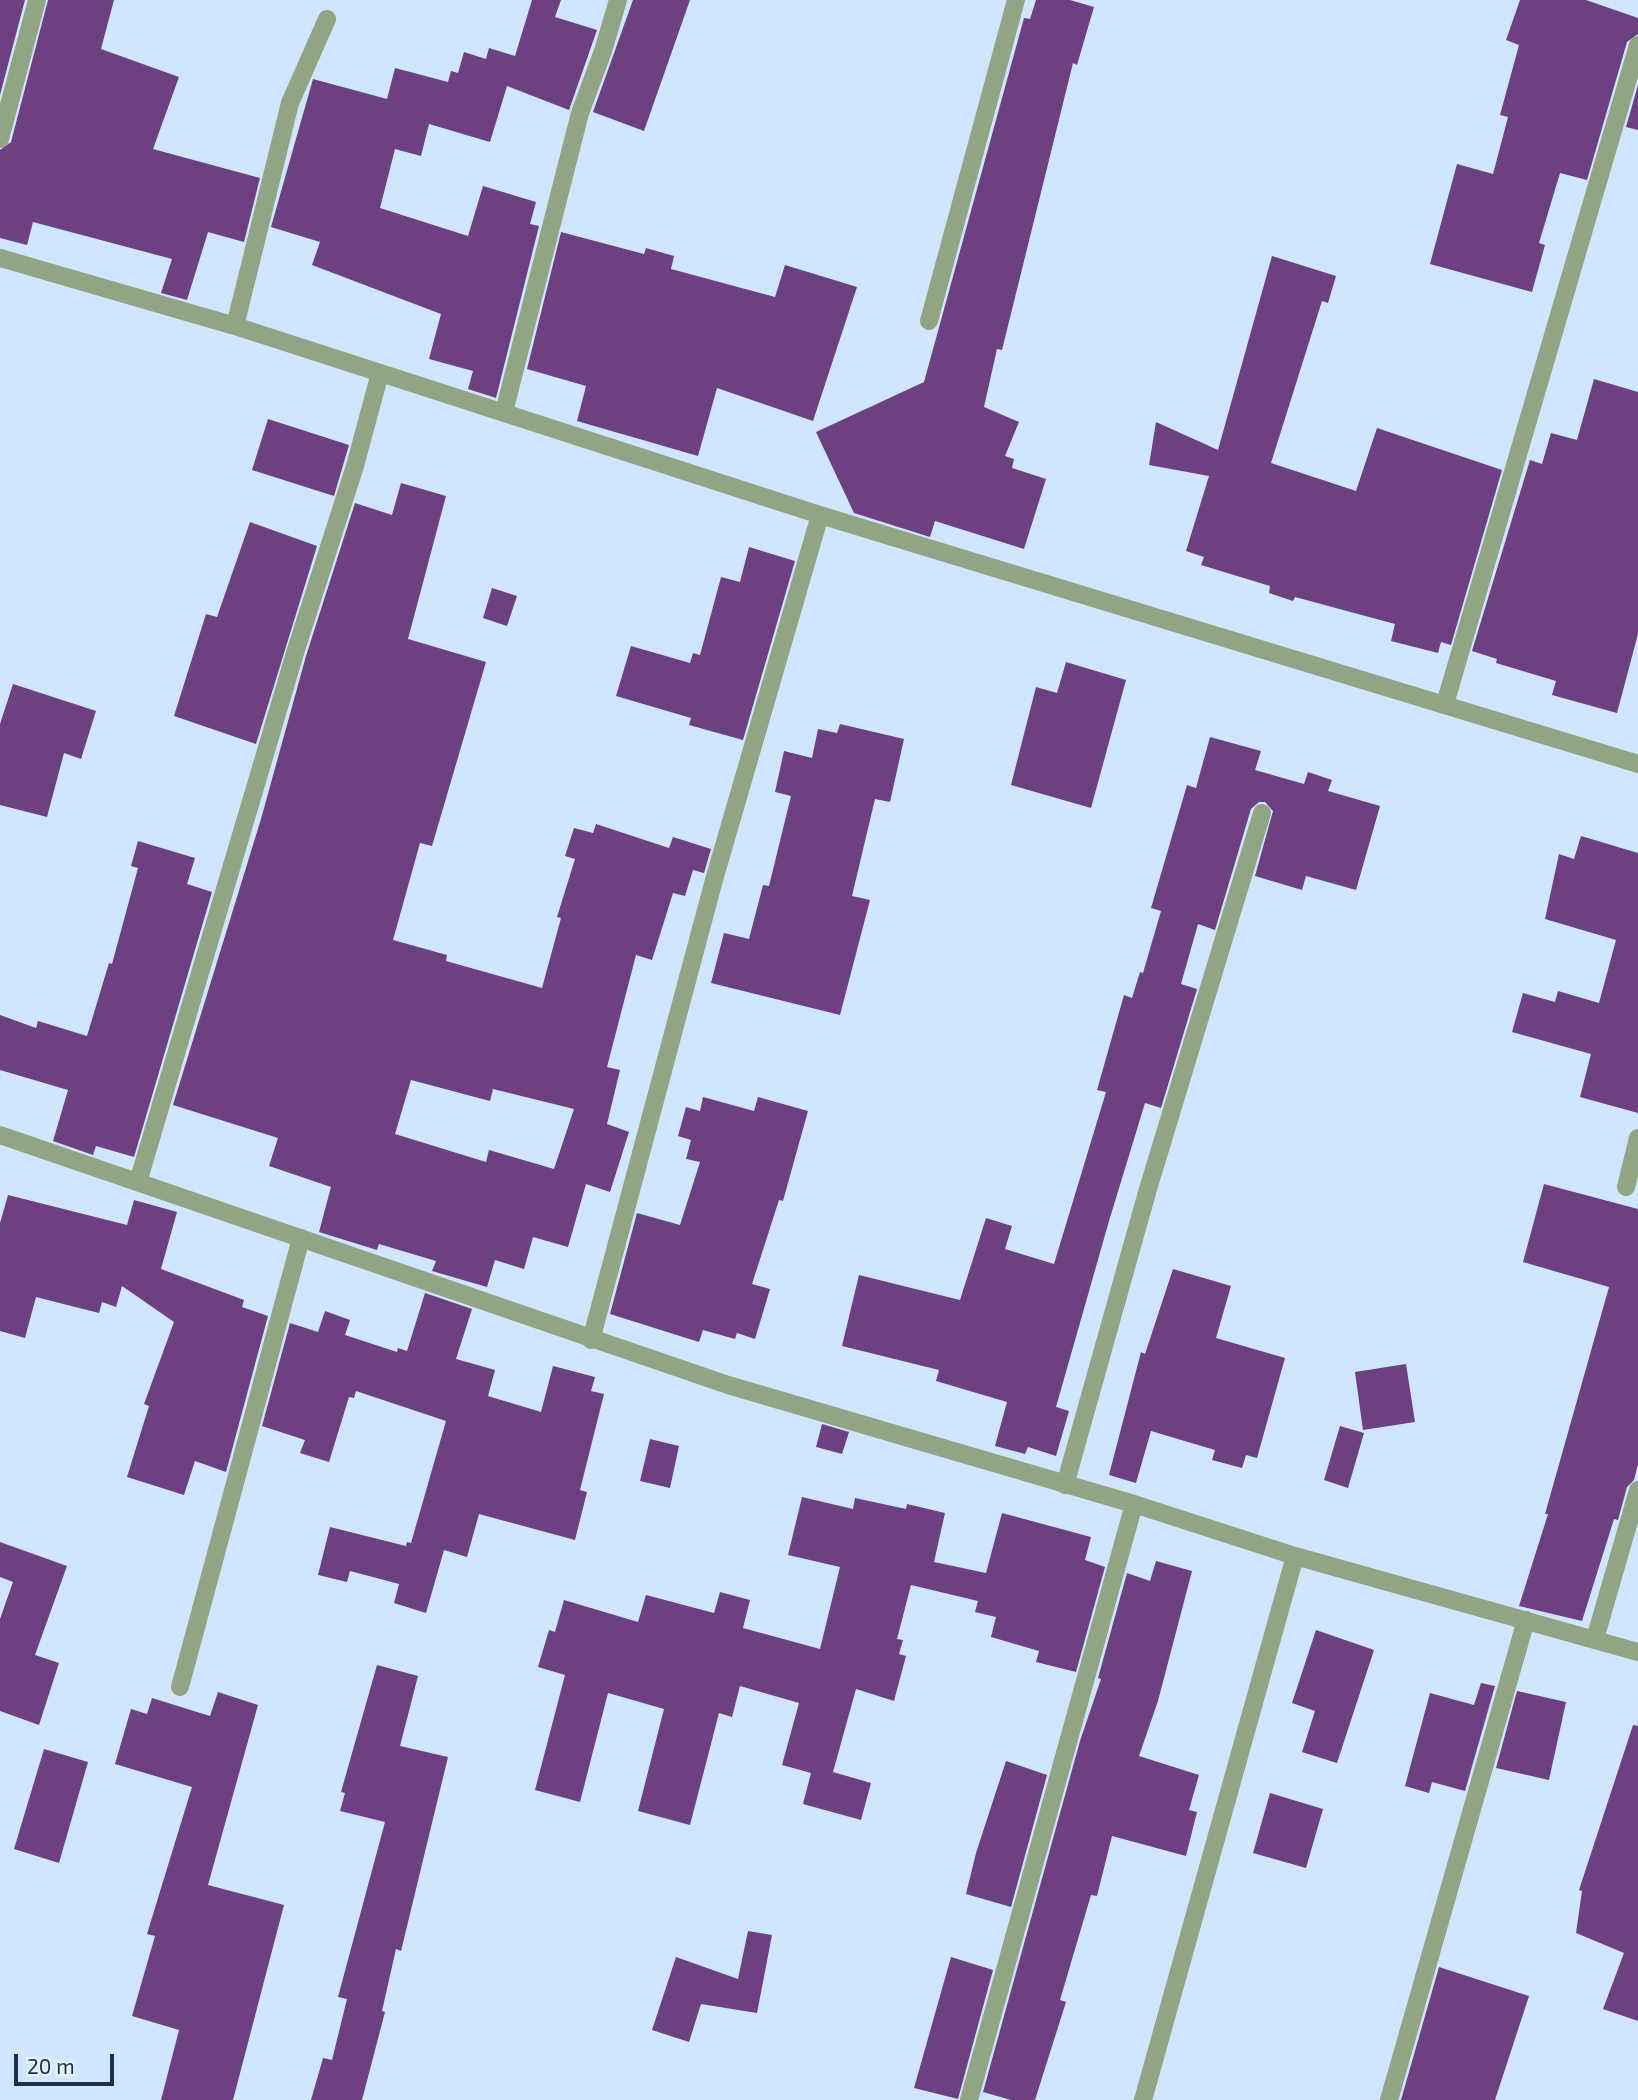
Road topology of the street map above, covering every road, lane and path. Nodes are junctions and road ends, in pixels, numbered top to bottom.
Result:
1 (37, 0) edge
2 (618, 0) edge
3 (1016, 0) edge
4 (327, 19) dead end
5 (1638, 45) edge
6 (0, 139) edge
7 (0, 258) edge
8 (929, 321) dead end
9 (235, 326) junction
10 (380, 373) junction
11 (504, 412) junction
12 (820, 515) junction
13 (1445, 704) junction
14 (1638, 764) edge
15 (1262, 813) dead end
16 (0, 1135) edge
17 (1638, 1138) edge
18 (138, 1182) junction
19 (1626, 1187) dead end
20 (301, 1238) junction
21 (591, 1340) junction
22 (1065, 1485) junction
23 (1638, 1490) edge
24 (1134, 1504) junction
25 (1295, 1556) junction
26 (1526, 1620) junction
27 (1595, 1639) junction
28 (1638, 1652) edge
29 (180, 1687) dead end
30 (969, 2100) edge
31 (1143, 2100) edge
32 (1389, 2100) edge

1 - 6 street
2 - 11 street
3 - 8 street
4 - 9 street
5 - 13 street
7 - 9 street
9 - 10 street
10 - 11 street
10 - 18 street
11 - 12 street
12 - 13 street
12 - 21 street
13 - 14 street
15 - 22 street
16 - 18 street
17 - 19 street
18 - 20 street
20 - 21 street
20 - 29 street
21 - 22 street
22 - 24 street
23 - 27 street
24 - 25 street
24 - 30 street
25 - 26 street
25 - 31 street
26 - 27 street
26 - 32 street
27 - 28 street

